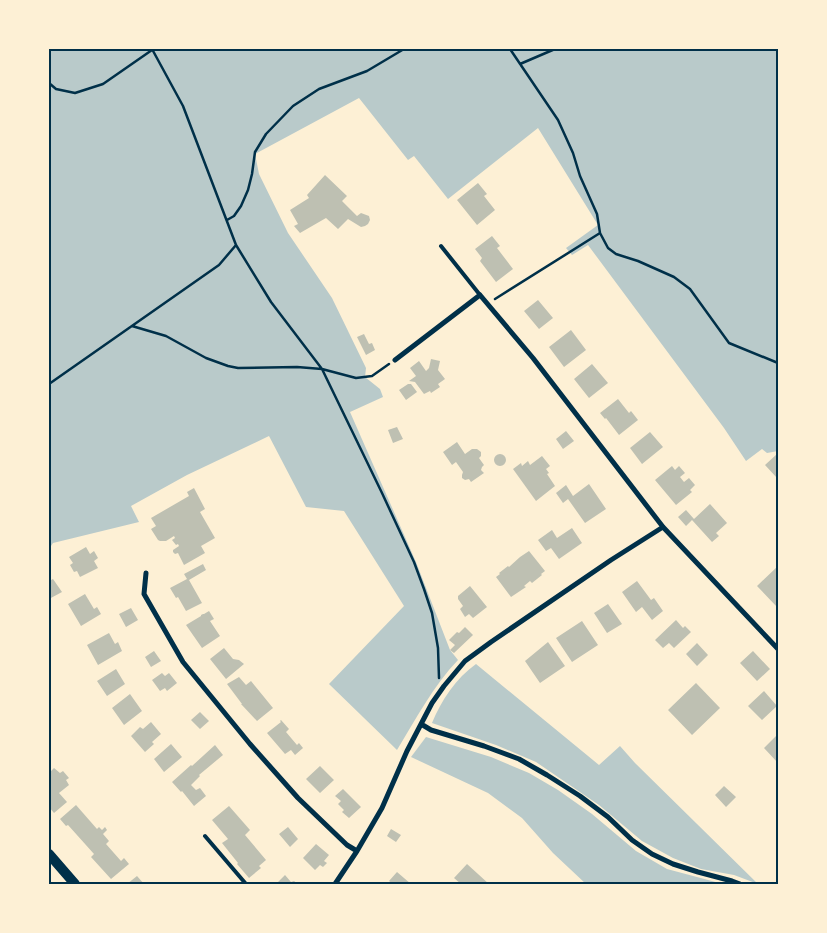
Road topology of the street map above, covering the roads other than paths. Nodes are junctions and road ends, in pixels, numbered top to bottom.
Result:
1 (441, 246) dead end
2 (480, 295) junction
3 (395, 360) road end
4 (663, 527) junction
5 (146, 573) dead end
6 (778, 649) edge
7 (421, 724) junction
8 (205, 836) dead end
9 (357, 851) junction
10 (49, 854) edge
11 (75, 884) edge
12 (246, 884) edge
13 (336, 884) edge
14 (740, 884) edge

1 - 2 lane
2 - 3 street
2 - 4 street
4 - 6 street
4 - 7 street
5 - 9 street
7 - 9 street
7 - 14 street
8 - 12 lane
9 - 13 street
10 - 11 main road

